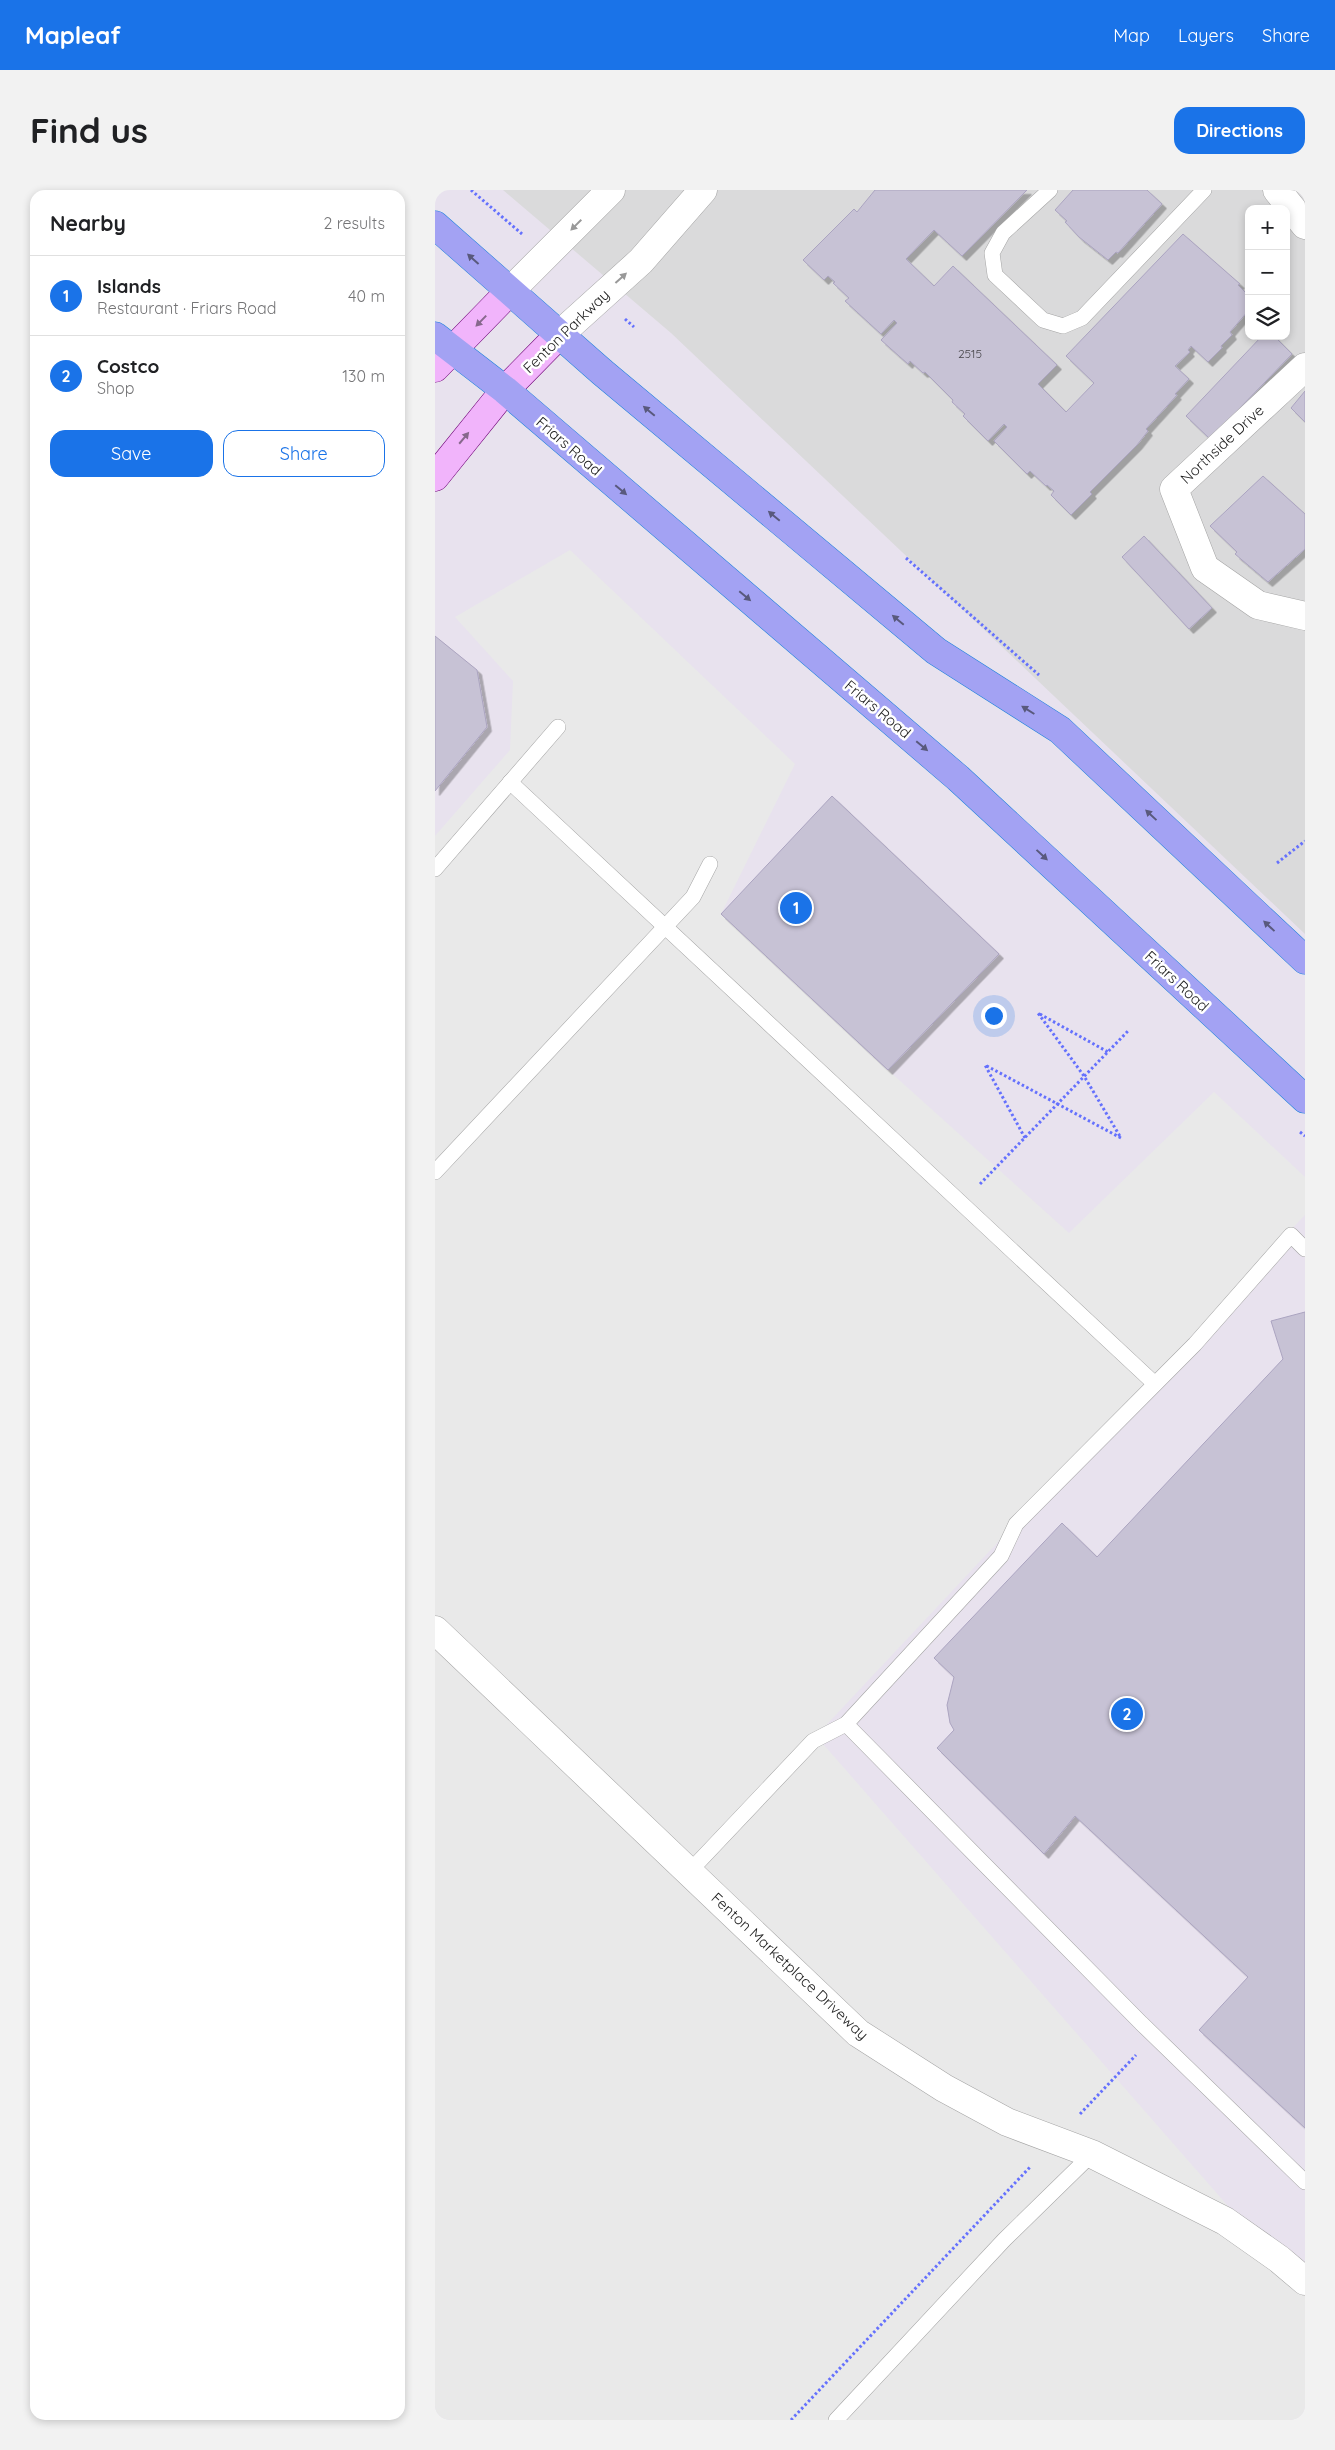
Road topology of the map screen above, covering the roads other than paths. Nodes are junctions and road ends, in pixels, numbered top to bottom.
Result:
1 (611, 190) edge
2 (703, 190) edge
3 (1050, 190) edge
4 (1204, 190) edge
5 (1277, 190) edge
6 (435, 225) edge
7 (1305, 225) edge
8 (509, 292) junction
9 (559, 335) junction
10 (441, 351) edge
11 (1305, 368) edge
12 (505, 390) junction
13 (435, 477) edge
14 (1305, 616) edge
15 (558, 727) dead end
16 (509, 782) junction
17 (710, 864) dead end
18 (435, 869) edge
19 (665, 926) junction
20 (1305, 960) edge
21 (1305, 1099) edge
22 (435, 1172) edge
23 (1305, 1249) edge
24 (1155, 1384) junction
25 (435, 1630) edge
26 (846, 1724) junction
27 (689, 1872) junction
28 (1092, 2154) junction
29 (1305, 2182) edge
30 (1305, 2281) edge
31 (836, 2420) edge

1 -> 8 street
9 -> 2 street, Fenton Parkway
3 - 4 lane
5 - 7 street
8 -> 6 highway
8 - 9 highway
8 -> 10 main road
9 - 12 main road, Fenton Parkway
20 -> 9 highway
10 - 12 highway, Friars Road
11 - 14 street, Northside Drive
13 -> 12 main road, Fenton Parkway
12 -> 21 highway, Friars Road
15 - 16 lane
16 - 18 lane
16 - 19 lane
17 - 19 lane
19 - 22 lane
19 - 24 lane
23 - 24 lane
24 - 26 lane
25 - 27 street, Fenton Marketplace Driveway
26 - 27 lane
26 - 29 lane
27 - 28 street, Fenton Marketplace Driveway
28 - 30 street, Fenton Marketplace Driveway
28 - 31 lane

